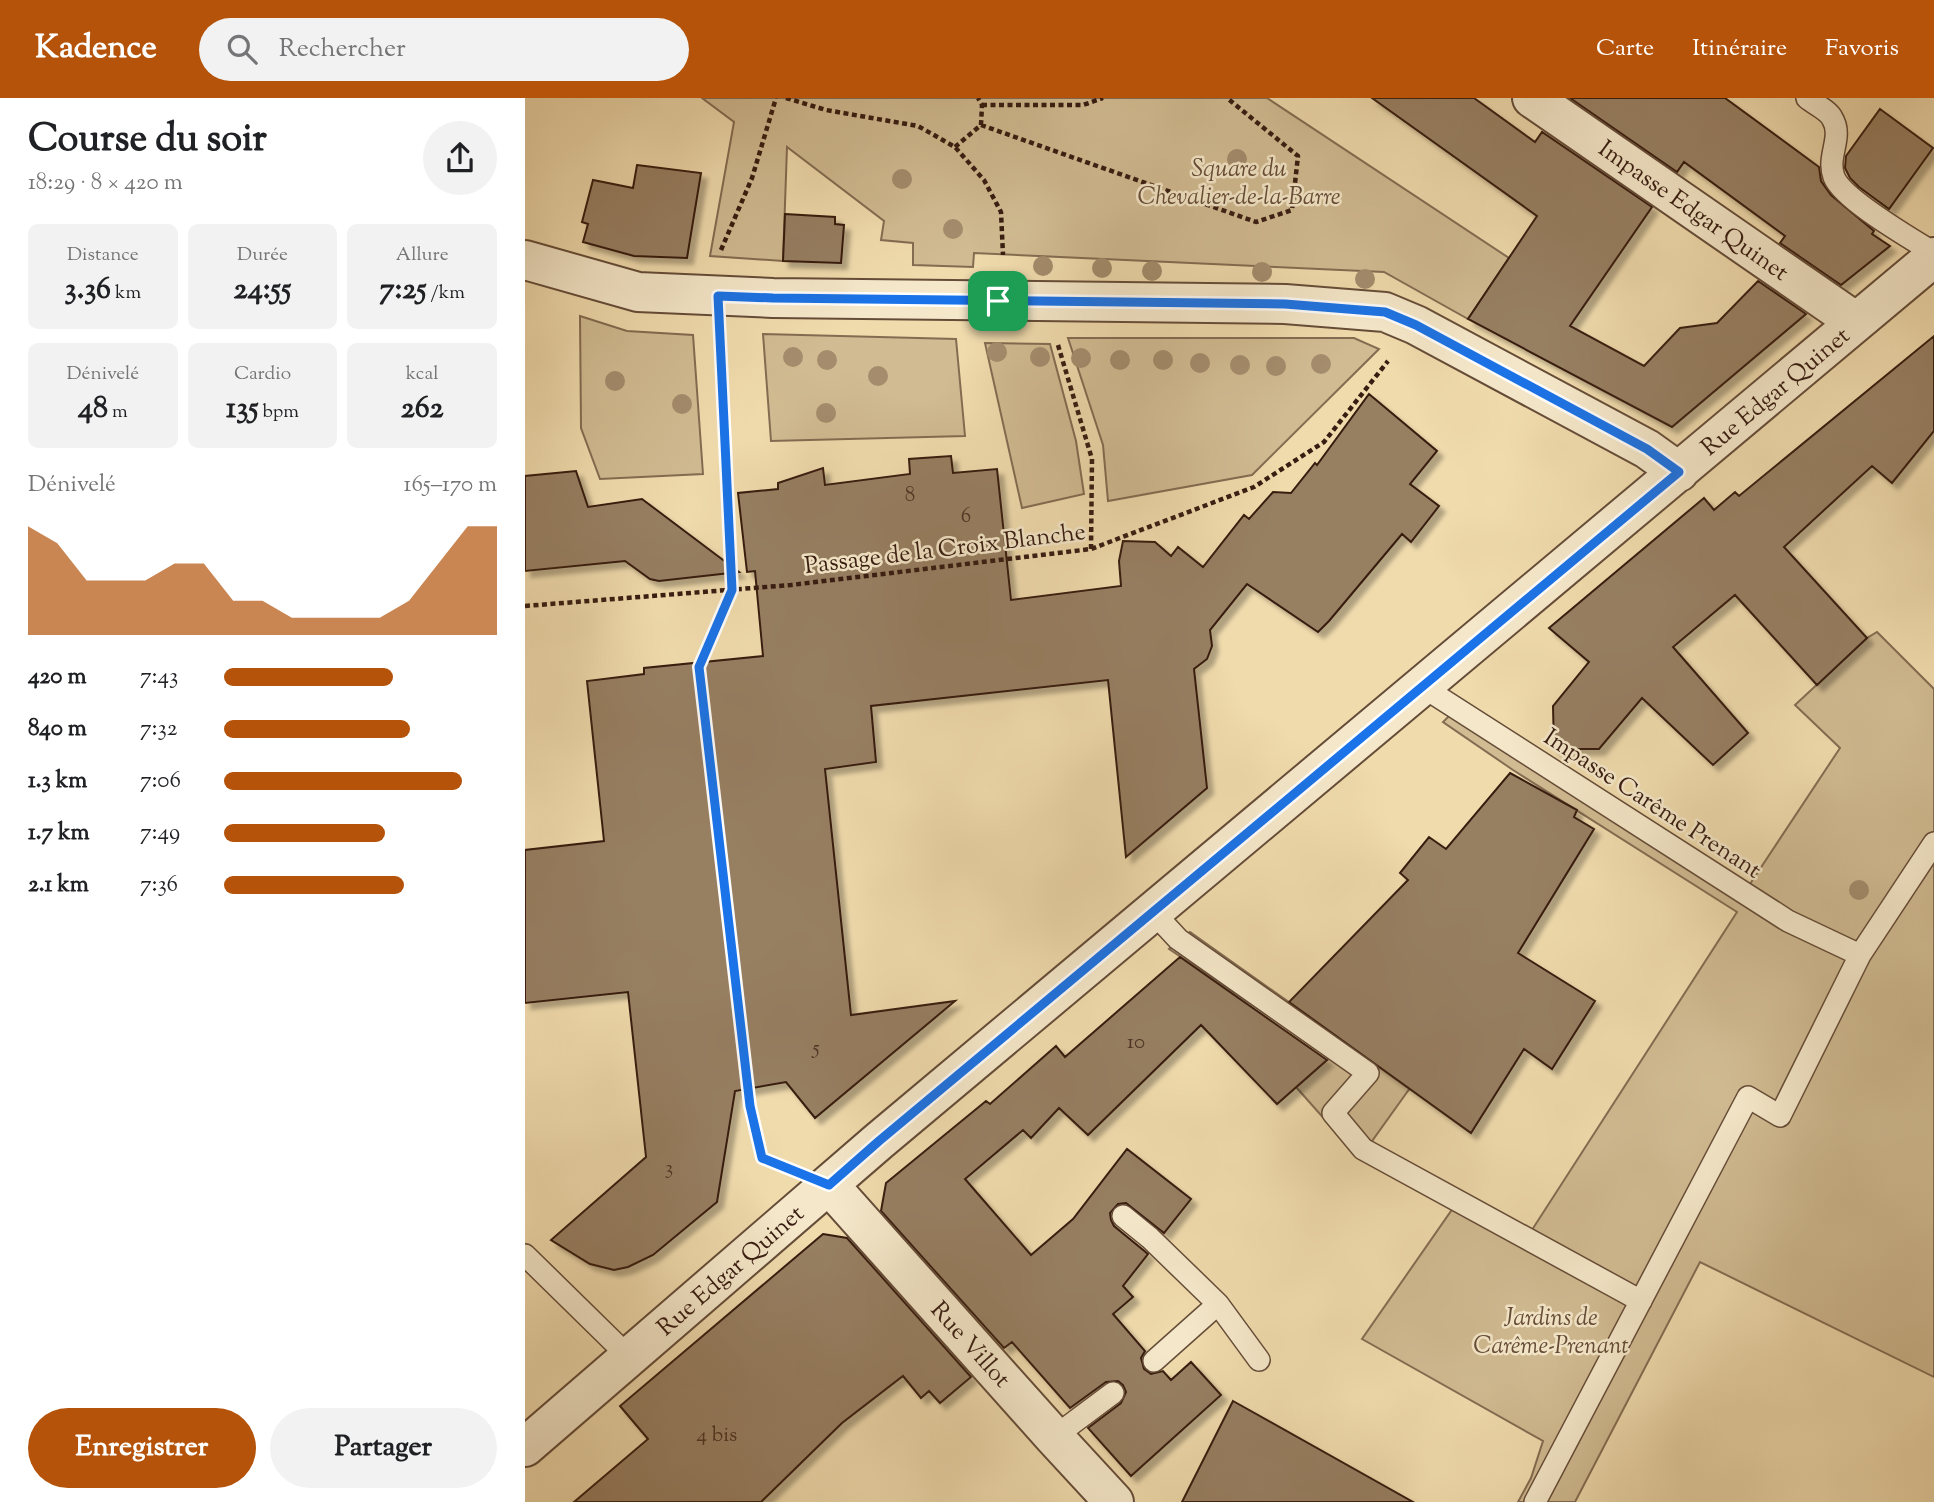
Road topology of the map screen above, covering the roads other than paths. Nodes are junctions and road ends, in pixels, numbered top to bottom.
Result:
1 (1532, 98) edge
2 (1807, 98) edge
3 (1934, 255) edge
4 (525, 260) edge
5 (1856, 322) junction
6 (1679, 472) junction
7 (1423, 687) junction
8 (1934, 843) edge
9 (1153, 912) junction
10 (1860, 955) junction
11 (829, 1185) junction
12 (1123, 1216) dead end
13 (525, 1255) edge
14 (1640, 1301) junction
15 (1218, 1304) junction
16 (629, 1357) junction
17 (1259, 1360) dead end
18 (1154, 1361) dead end
19 (1113, 1393) dead end
20 (1054, 1437) junction
21 (525, 1447) edge
22 (1114, 1502) edge
23 (1535, 1502) edge

1 - 5 street, Impasse Edgar Quinet
2 - 3 lane
3 - 5 street, Rue Edgar Quinet
4 - 6 street
5 - 6 street, Rue Edgar Quinet
6 - 7 street, Rue Edgar Quinet
7 - 9 street, Rue Edgar Quinet
7 - 10 lane, Impasse Carême Prenant
8 - 10 lane
9 - 11 street, Rue Edgar Quinet
9 - 14 lane
10 - 14 lane
11 - 16 street, Rue Edgar Quinet
11 - 20 street, Rue Villot
12 - 15 lane
13 - 16 lane
14 - 23 lane
15 - 17 lane
15 - 18 lane
16 - 21 street, Rue Edgar Quinet
19 - 20 lane
20 - 22 street, Rue Villot

